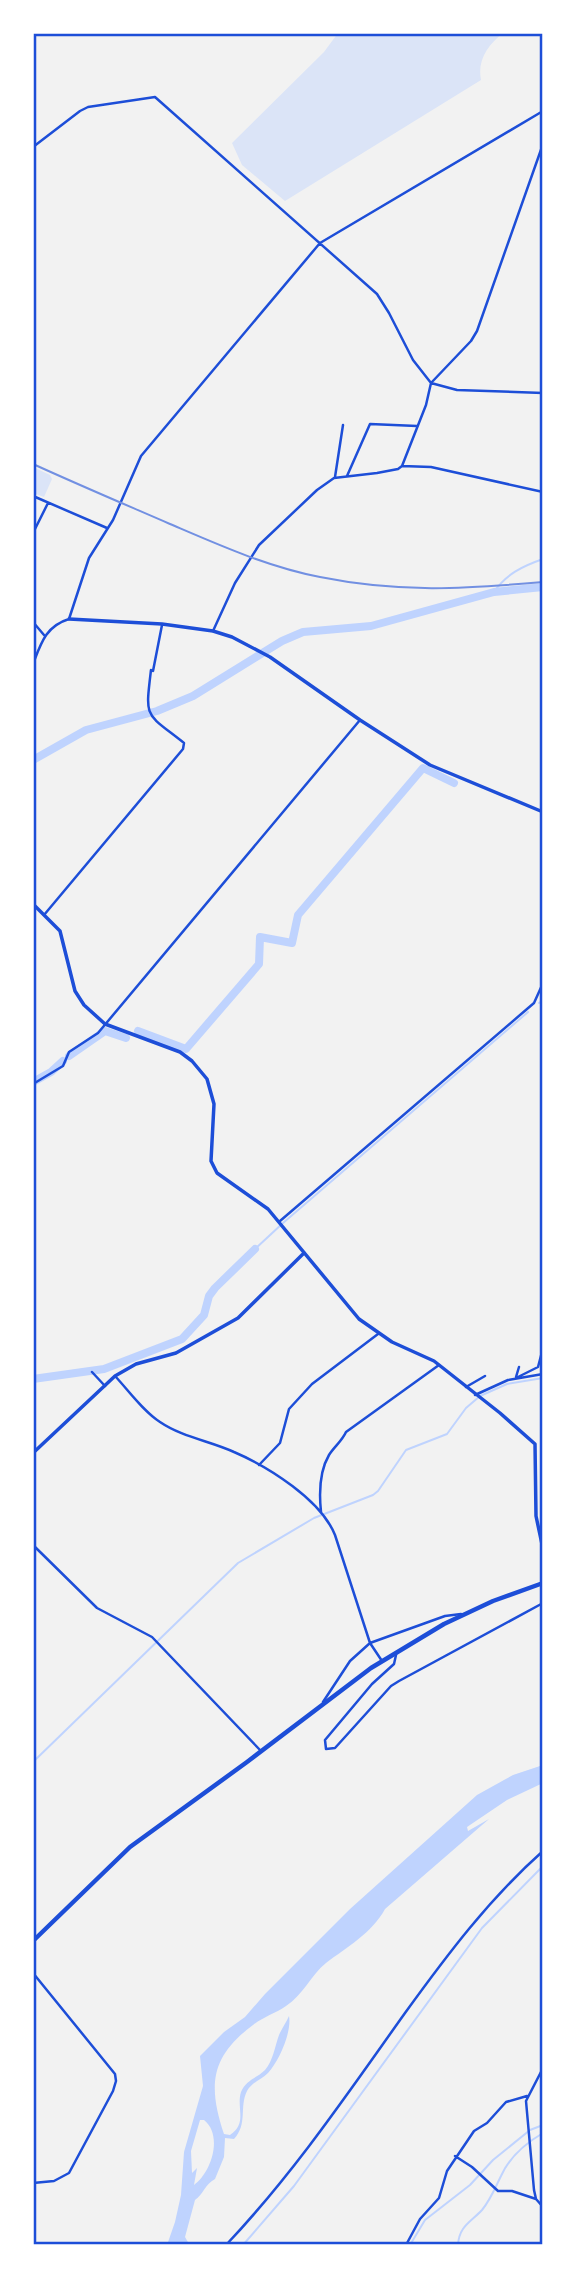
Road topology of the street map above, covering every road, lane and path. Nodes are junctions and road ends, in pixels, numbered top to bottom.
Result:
1 (543, 111) edge
2 (543, 144) edge
3 (33, 147) edge
4 (320, 243) junction
5 (431, 383) junction
6 (543, 393) edge
7 (343, 425) dead end
8 (417, 426) junction
9 (402, 466) junction
10 (347, 476) junction
11 (334, 478) junction
12 (543, 492) edge
13 (33, 496) edge
14 (48, 503) junction
15 (107, 528) junction
16 (33, 533) edge
17 (68, 620) junction
18 (34, 624) edge
19 (162, 624) junction
20 (213, 631) junction
21 (44, 635) junction
22 (33, 664) edge
23 (360, 720) junction
24 (543, 812) edge
25 (33, 904) edge
26 (44, 915) junction
27 (543, 983) edge
28 (105, 1024) junction
29 (33, 1084) edge
30 (280, 1224) junction
31 (304, 1254) junction
32 (378, 1334) junction
33 (543, 1348) edge
34 (542, 1357) edge
35 (439, 1365) junction
36 (519, 1367) dead end
37 (92, 1372) dead end
38 (543, 1374) edge
39 (115, 1376) junction
40 (485, 1376) dead end
41 (515, 1378) junction
42 (105, 1386) junction
43 (466, 1387) junction
44 (477, 1397) junction
45 (33, 1452) edge
46 (259, 1465) junction
47 (543, 1474) edge
48 (537, 1478) junction
49 (322, 1514) junction
50 (33, 1545) edge
51 (543, 1549) edge
52 (543, 1583) edge
53 (543, 1603) edge
54 (465, 1614) junction
55 (370, 1643) junction
56 (396, 1652) junction
57 (382, 1661) junction
58 (321, 1705) junction
59 (261, 1752) junction
60 (543, 1851) edge
61 (33, 1941) edge
62 (33, 1973) edge
63 (543, 2068) edge
64 (527, 2096) junction
65 (455, 2156) junction
66 (33, 2183) edge
67 (536, 2199) junction
68 (543, 2207) edge
69 (226, 2245) edge
70 (407, 2245) edge

1 - 4 street
2 - 5 street
3 - 4 street
4 - 5 street
4 - 15 street
5 - 6 street
5 - 8 street
7 - 11 street
8 - 9 street
8 - 10 street
9 - 10 street
9 - 12 street
10 - 11 street
11 - 20 street
13 - 14 street
14 - 15 street
14 - 16 street
15 - 17 street
17 - 19 main road
17 - 21 street
18 - 21 street
19 - 20 main road
19 - 26 street
20 - 23 main road
21 - 22 street
23 - 24 main road
23 - 28 street
25 - 26 main road
26 - 28 main road
27 - 30 street
28 - 29 street
28 - 30 main road
30 - 31 main road
31 - 32 main road
31 - 39 main road
32 - 35 main road
32 - 46 street
33 - 34 street
34 - 41 street
35 - 43 main road
35 - 49 street
36 - 41 street
37 - 42 street
38 - 41 street
39 - 42 main road
39 - 46 street
40 - 43 street
41 - 44 street
42 - 45 main road
43 - 44 main road
44 - 48 main road
46 - 49 street
47 - 48 street
48 - 51 main road
49 - 55 street
50 - 59 street
52 - 54 highway
53 - 56 street
54 - 55 street
54 - 56 highway
55 - 57 street
55 - 58 street
56 - 57 highway
57 - 58 highway
58 - 59 highway
59 - 61 highway
60 - 69 street
62 - 66 street
63 - 64 street
64 - 65 street
64 - 67 street
65 - 67 street
65 - 70 street
67 - 68 street

